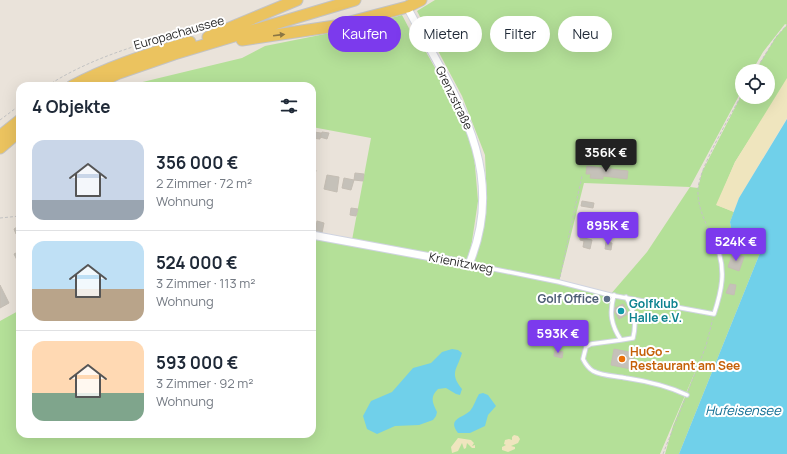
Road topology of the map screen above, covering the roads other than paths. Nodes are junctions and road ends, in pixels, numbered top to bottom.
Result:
1 (297, 0) edge
2 (355, 0) edge
3 (420, 0) edge
4 (407, 7) junction
5 (210, 40) junction
6 (81, 82) edge
7 (101, 82) edge
8 (16, 123) edge
9 (16, 134) edge
10 (0, 136) edge
11 (0, 148) edge
12 (316, 236) edge
13 (717, 247) road end
14 (469, 264) junction
15 (612, 295) junction
16 (626, 297) junction
17 (621, 340) junction
18 (687, 395) road end

1 - 5 main road
2 - 5 main road, Europachaussee
3 - 4 main road
5 -> 4 main road
4 - 14 street, Grenzstraße
5 - 6 main road, Europachaussee
5 - 7 main road, Europachaussee
8 - 10 main road
9 - 11 main road
12 - 14 street, Krienitzweg
13 - 16 lane, Krienitzweg
14 - 15 lane, Krienitzweg
15 - 16 lane, Krienitzweg
15 - 17 lane
16 - 17 lane
17 - 18 lane

